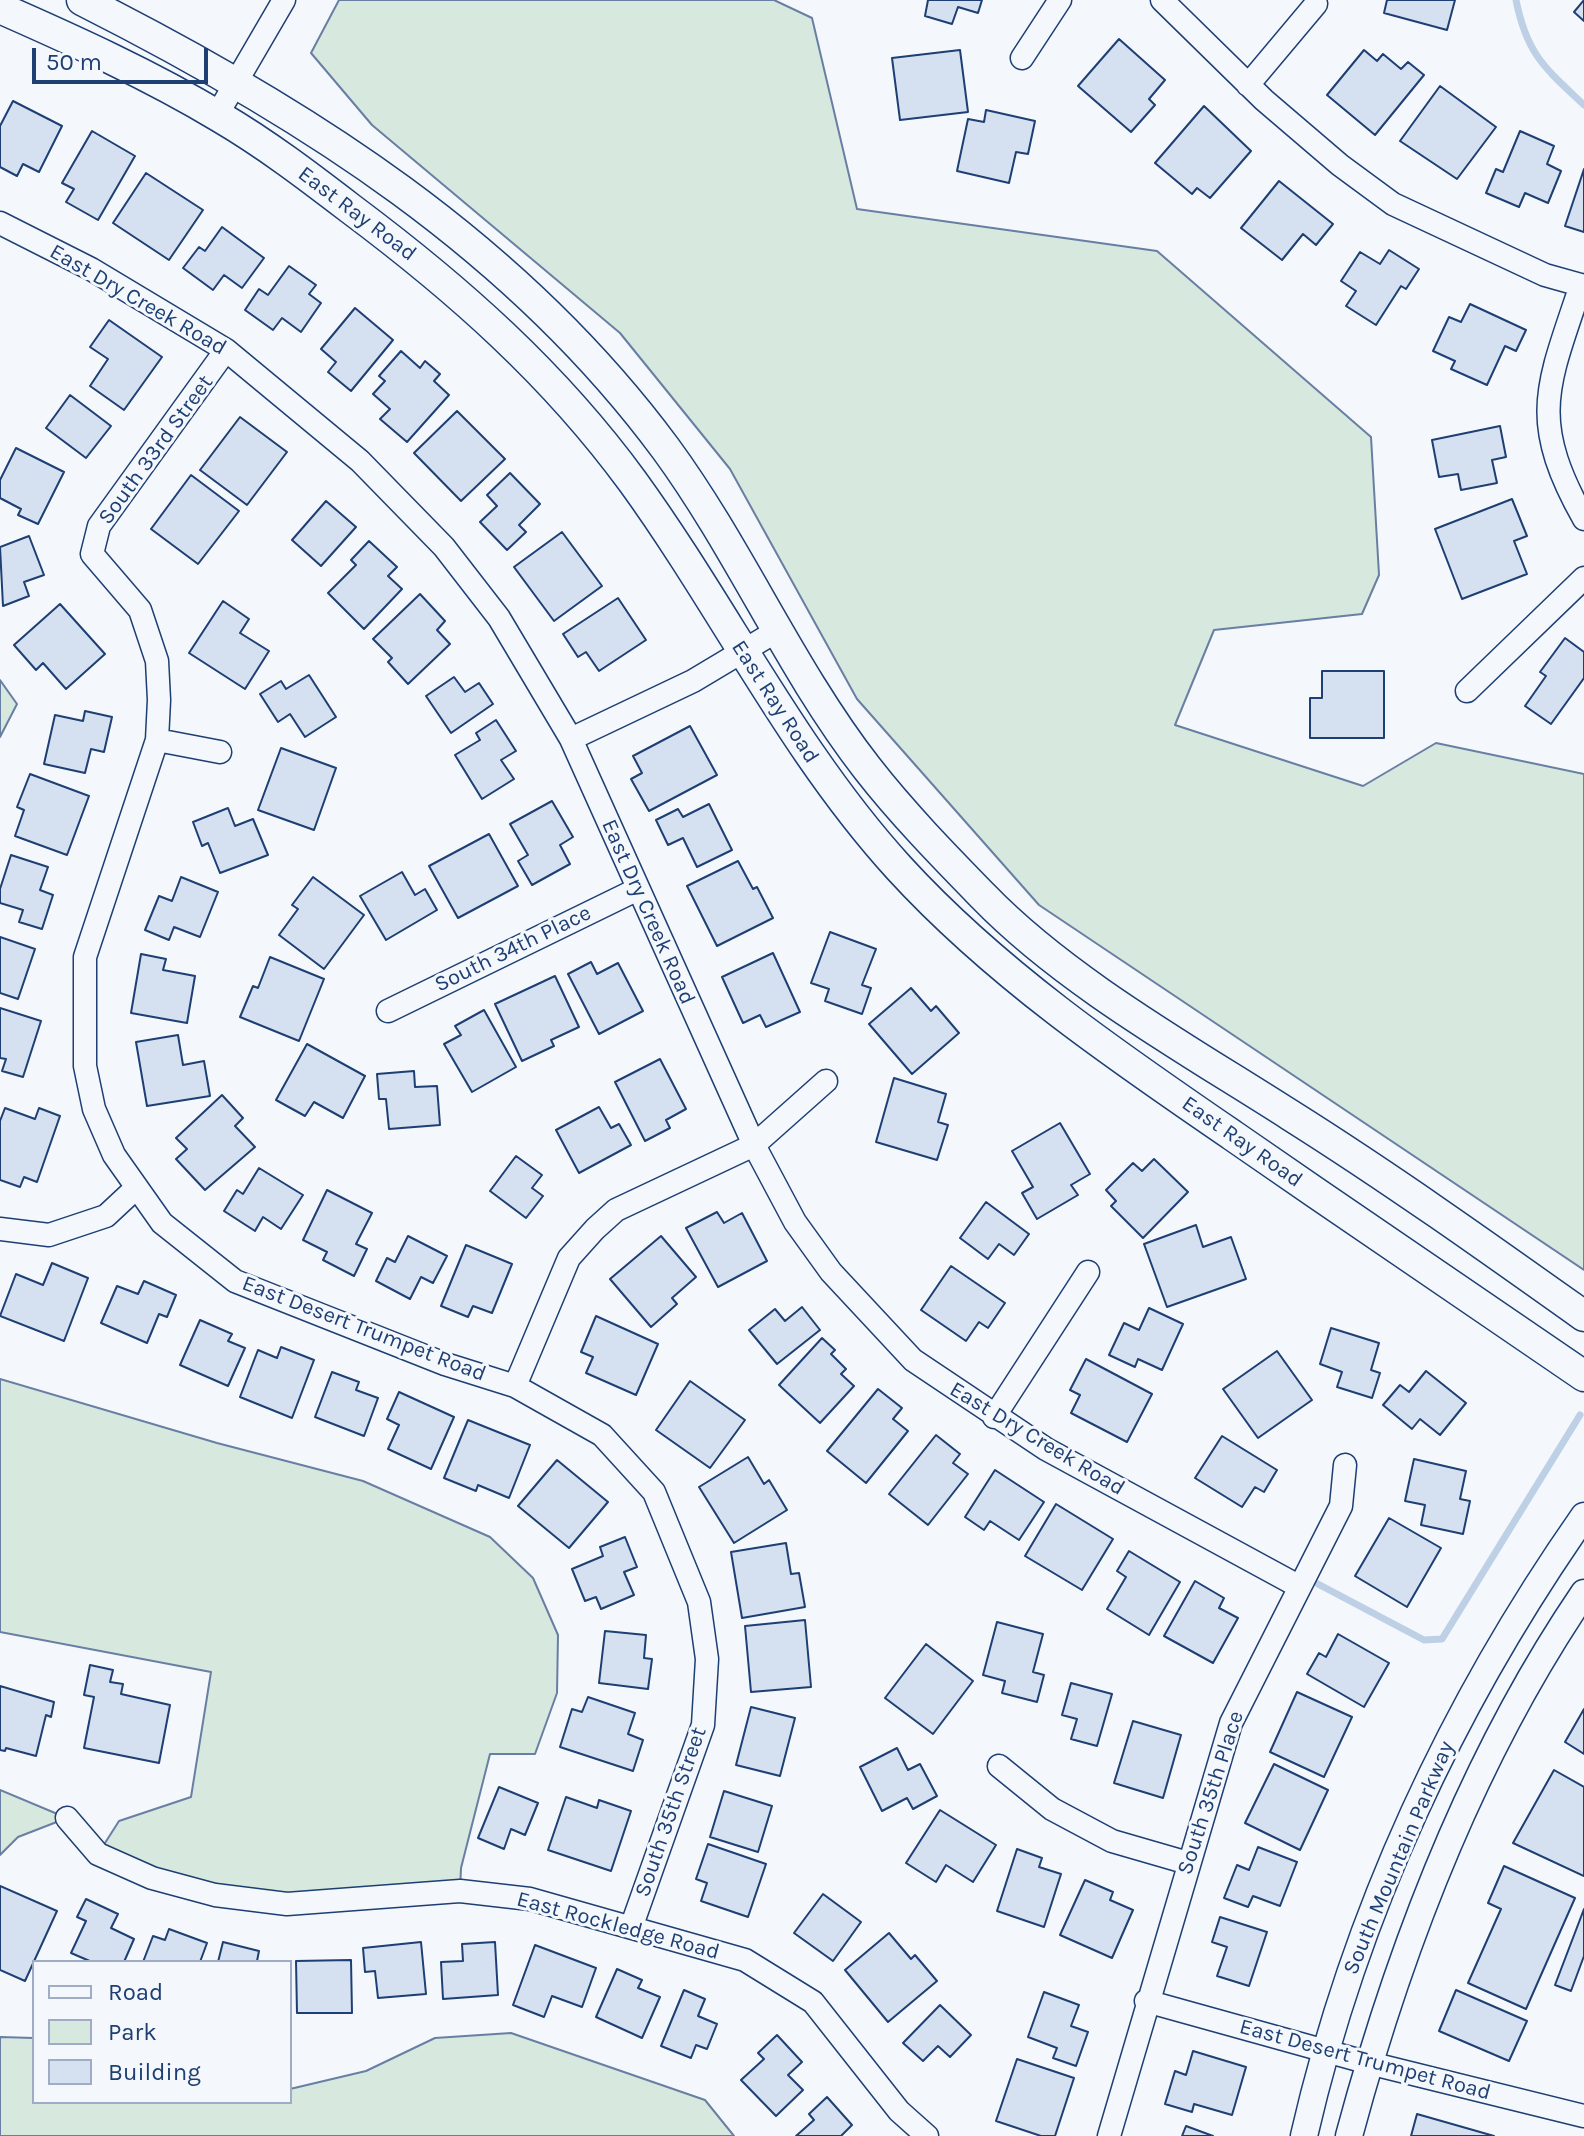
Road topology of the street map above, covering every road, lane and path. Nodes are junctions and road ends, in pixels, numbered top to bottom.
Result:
1 (82, 0) edge
2 (284, 0) edge
3 (1060, 0) edge
4 (1162, 0) edge
5 (1316, 4) dead end
6 (0, 8) edge
7 (1022, 58) dead end
8 (238, 81) junction
9 (1248, 85) junction
10 (217, 115) junction
11 (0, 223) edge
12 (1583, 285) edge
13 (226, 350) junction
14 (1584, 519) edge
15 (92, 554) joint
16 (1584, 578) edge
17 (780, 629) junction
18 (742, 652) junction
19 (1467, 691) dead end
20 (571, 739) junction
21 (157, 740) junction
22 (220, 752) dead end
23 (638, 889) junction
24 (388, 1011) dead end
25 (826, 1081) dead end
26 (754, 1145) junction
27 (135, 1189) junction
28 (0, 1229) edge
29 (1088, 1272) dead end
30 (1584, 1316) edge
31 (1584, 1376) edge
32 (515, 1386) junction
33 (994, 1417) junction
34 (1345, 1465) dead end
35 (1584, 1516) edge
36 (1300, 1587) junction
37 (1584, 1593) edge
38 (699, 1602) joint
39 (999, 1766) dead end
40 (67, 1818) dead end
41 (1188, 1863) junction
42 (632, 1925) junction
43 (1146, 2001) junction
44 (1324, 2050) junction
45 (1369, 2063) junction
46 (1584, 2116) edge
47 (927, 2136) edge
48 (1109, 2136) edge
49 (1304, 2136) edge
50 (1349, 2136) edge

1 - 8 main road, East Ray Road
2 - 8 street
3 - 7 street
4 - 9 street
5 - 9 street
6 - 10 main road, East Ray Road
8 - 10 street
8 - 17 main road, East Ray Road
9 - 12 street
10 - 18 main road, East Ray Road
11 - 13 street, East Dry Creek Road
12 - 14 street
13 - 15 street, South 33rd Street
13 - 20 street, East Dry Creek Road
15 - 21 street, East Desert Trumpet Road
16 - 19 street
17 - 18 street
17 - 30 main road, East Ray Road
18 - 20 street
18 - 31 main road, East Ray Road
20 - 23 street, East Dry Creek Road
21 - 22 street
21 - 27 street, East Desert Trumpet Road
23 - 24 street, South 34th Place
23 - 26 street, East Dry Creek Road
25 - 26 street
26 - 32 street
26 - 33 street, East Dry Creek Road
27 - 28 street
27 - 32 street, East Desert Trumpet Road
29 - 33 street
32 - 38 street, East Desert Trumpet Road
33 - 36 street, East Dry Creek Road
34 - 36 street, South 35th Place
35 - 44 street, South Mountain Parkway
36 - 41 street, South 35th Place
37 - 45 street, South Mountain Parkway
38 - 42 street, South 35th Street
39 - 41 street
40 - 42 street, East Rockledge Road
41 - 43 street, South 35th Place
42 - 47 street, East Rockledge Road
43 - 44 street, East Desert Trumpet Road
43 - 48 street, South 35th Place
44 - 45 street, East Desert Trumpet Road
44 - 49 street, South Mountain Parkway
45 - 46 street, East Desert Trumpet Road
45 - 50 street, South Mountain Parkway

